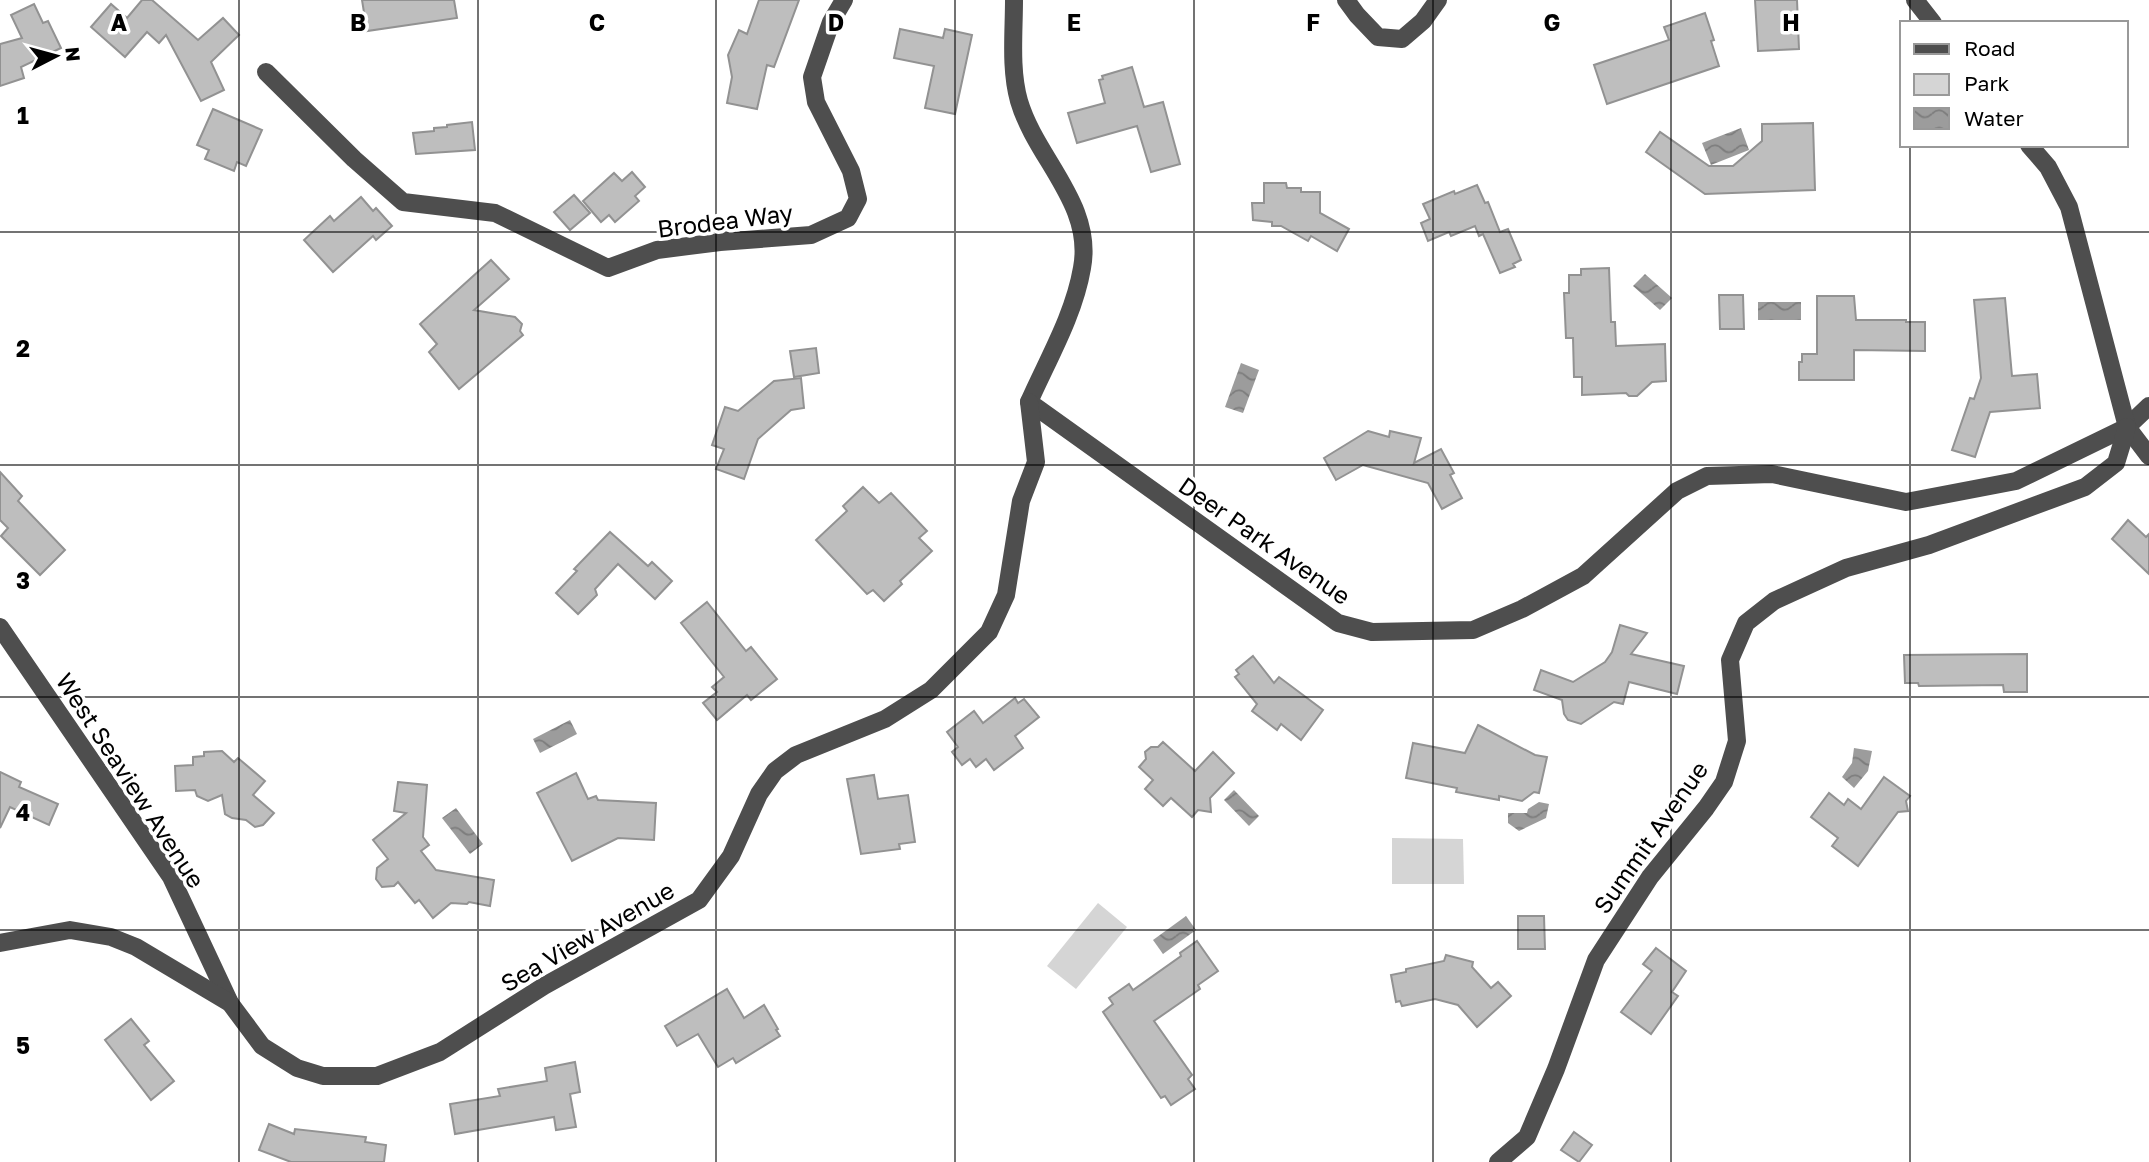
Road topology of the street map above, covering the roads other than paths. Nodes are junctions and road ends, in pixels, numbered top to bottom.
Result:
1 (844, 0) edge
2 (1014, 0) edge
3 (1346, 0) edge
4 (1438, 0) edge
5 (1915, 0) edge
6 (1931, 21) edge
7 (266, 72) dead end
8 (2031, 147) edge
9 (1029, 402) junction
10 (2149, 406) edge
11 (2127, 427) junction
12 (2149, 456) edge
13 (0, 627) edge
14 (0, 943) edge
15 (230, 1003) junction
16 (1498, 1162) edge

1 - 7 street, Brodea Way
2 - 9 street
3 - 4 street
5 - 6 street
8 - 11 street
9 - 11 street, Deer Park Avenue
9 - 15 street, Sea View Avenue
10 - 11 street, Deer Park Avenue
11 - 12 street
11 - 16 street, Summit Avenue
13 - 15 street, West Seaview Avenue
14 - 15 street, Sea View Avenue

